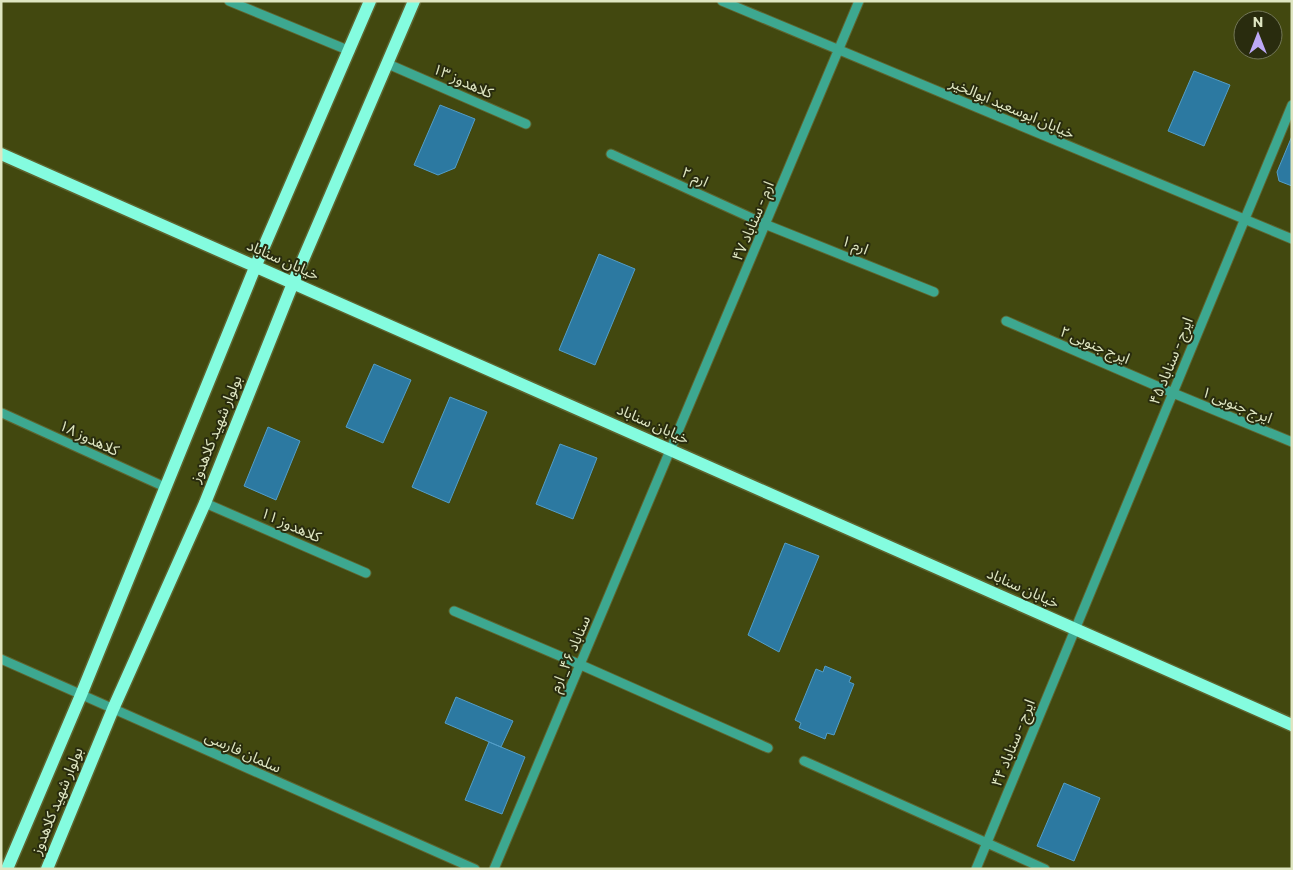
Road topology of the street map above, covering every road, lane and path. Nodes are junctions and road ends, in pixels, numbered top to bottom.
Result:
1 (229, 1) edge
2 (370, 1) edge
3 (414, 1) edge
4 (722, 1) edge
5 (860, 1) edge
6 (839, 50) junction
7 (350, 51) junction
8 (388, 64) junction
9 (1292, 105) edge
10 (526, 124) dead end
11 (1, 154) edge
12 (611, 154) dead end
13 (1244, 220) junction
14 (766, 225) junction
15 (1292, 239) edge
16 (256, 265) junction
17 (292, 282) junction
18 (934, 292) dead end
19 (1006, 321) dead end
20 (1172, 393) junction
21 (2, 413) edge
22 (1292, 442) edge
23 (669, 450) junction
24 (164, 487) junction
25 (204, 503) junction
26 (366, 573) dead end
27 (454, 611) dead end
28 (1075, 629) junction
29 (1, 659) edge
30 (581, 665) junction
31 (81, 695) junction
32 (113, 709) junction
33 (1292, 725) edge
34 (768, 748) dead end
35 (804, 761) dead end
36 (987, 843) junction
37 (456, 860) junction
38 (6, 869) edge
39 (47, 869) edge
40 (450, 869) edge
41 (475, 869) edge
42 (494, 869) edge
43 (976, 869) edge
44 (1046, 869) edge

1 - 7 street
2 - 7 main road, بولوار شهید کلاهدوز
3 - 8 main road, بولوار شهید کلاهدوز
4 - 6 street, خیابان ابوسعید ابوالخیر
5 - 6 street, ارم - سناباد ۴۷
6 - 13 street, خیابان ابوسعید ابوالخیر
6 - 14 street, ارم - سناباد ۴۷
7 - 16 main road, بولوار شهید کلاهدوز
8 - 10 street, کلاهدوز ۱۳
8 - 17 main road, بولوار شهید کلاهدوز
9 - 13 street, ایرج - سناباد ۴۵
11 - 16 main road, خیابان سناباد
12 - 14 street, ارم ۲
13 - 15 street, خیابان ابوسعید ابوالخیر
13 - 20 street, ایرج - سناباد ۴۵
14 - 18 street, ارم ۱
14 - 23 street, ارم - سناباد ۴۷
16 - 17 main road, خیابان سناباد
16 - 24 main road, بولوار شهید کلاهدوز
17 - 23 main road, خیابان سناباد
17 - 25 main road, بولوار شهید کلاهدوز
19 - 20 street, ایرج جنوبی ۲
20 - 22 street, ایرج جنوبی ۱
20 - 28 street, ایرج - سناباد ۴۵
21 - 24 street, کلاهدوز ۱۸
23 - 28 main road, خیابان سناباد
23 - 30 street, سناباد ۴۶_ ارم
24 - 31 main road, بولوار شهید کلاهدوز
25 - 26 street, کلاهدوز ۱۱
25 - 32 main road, بولوار شهید کلاهدوز
27 - 30 street
28 - 33 main road, خیابان سناباد
28 - 36 street, ایرج - سناباد ۴۴
29 - 31 street, سلمان فارسی
30 - 34 street
30 - 42 street, سناباد ۴۶_ ارم
31 - 32 street, سلمان فارسی
31 - 38 main road, بولوار شهید کلاهدوز
32 - 37 street, سلمان فارسی
32 - 39 main road, بولوار شهید کلاهدوز
35 - 36 street
36 - 43 street, ایرج - سناباد ۴۴
36 - 44 street
37 - 40 street
37 - 41 street, سلمان فارسی

